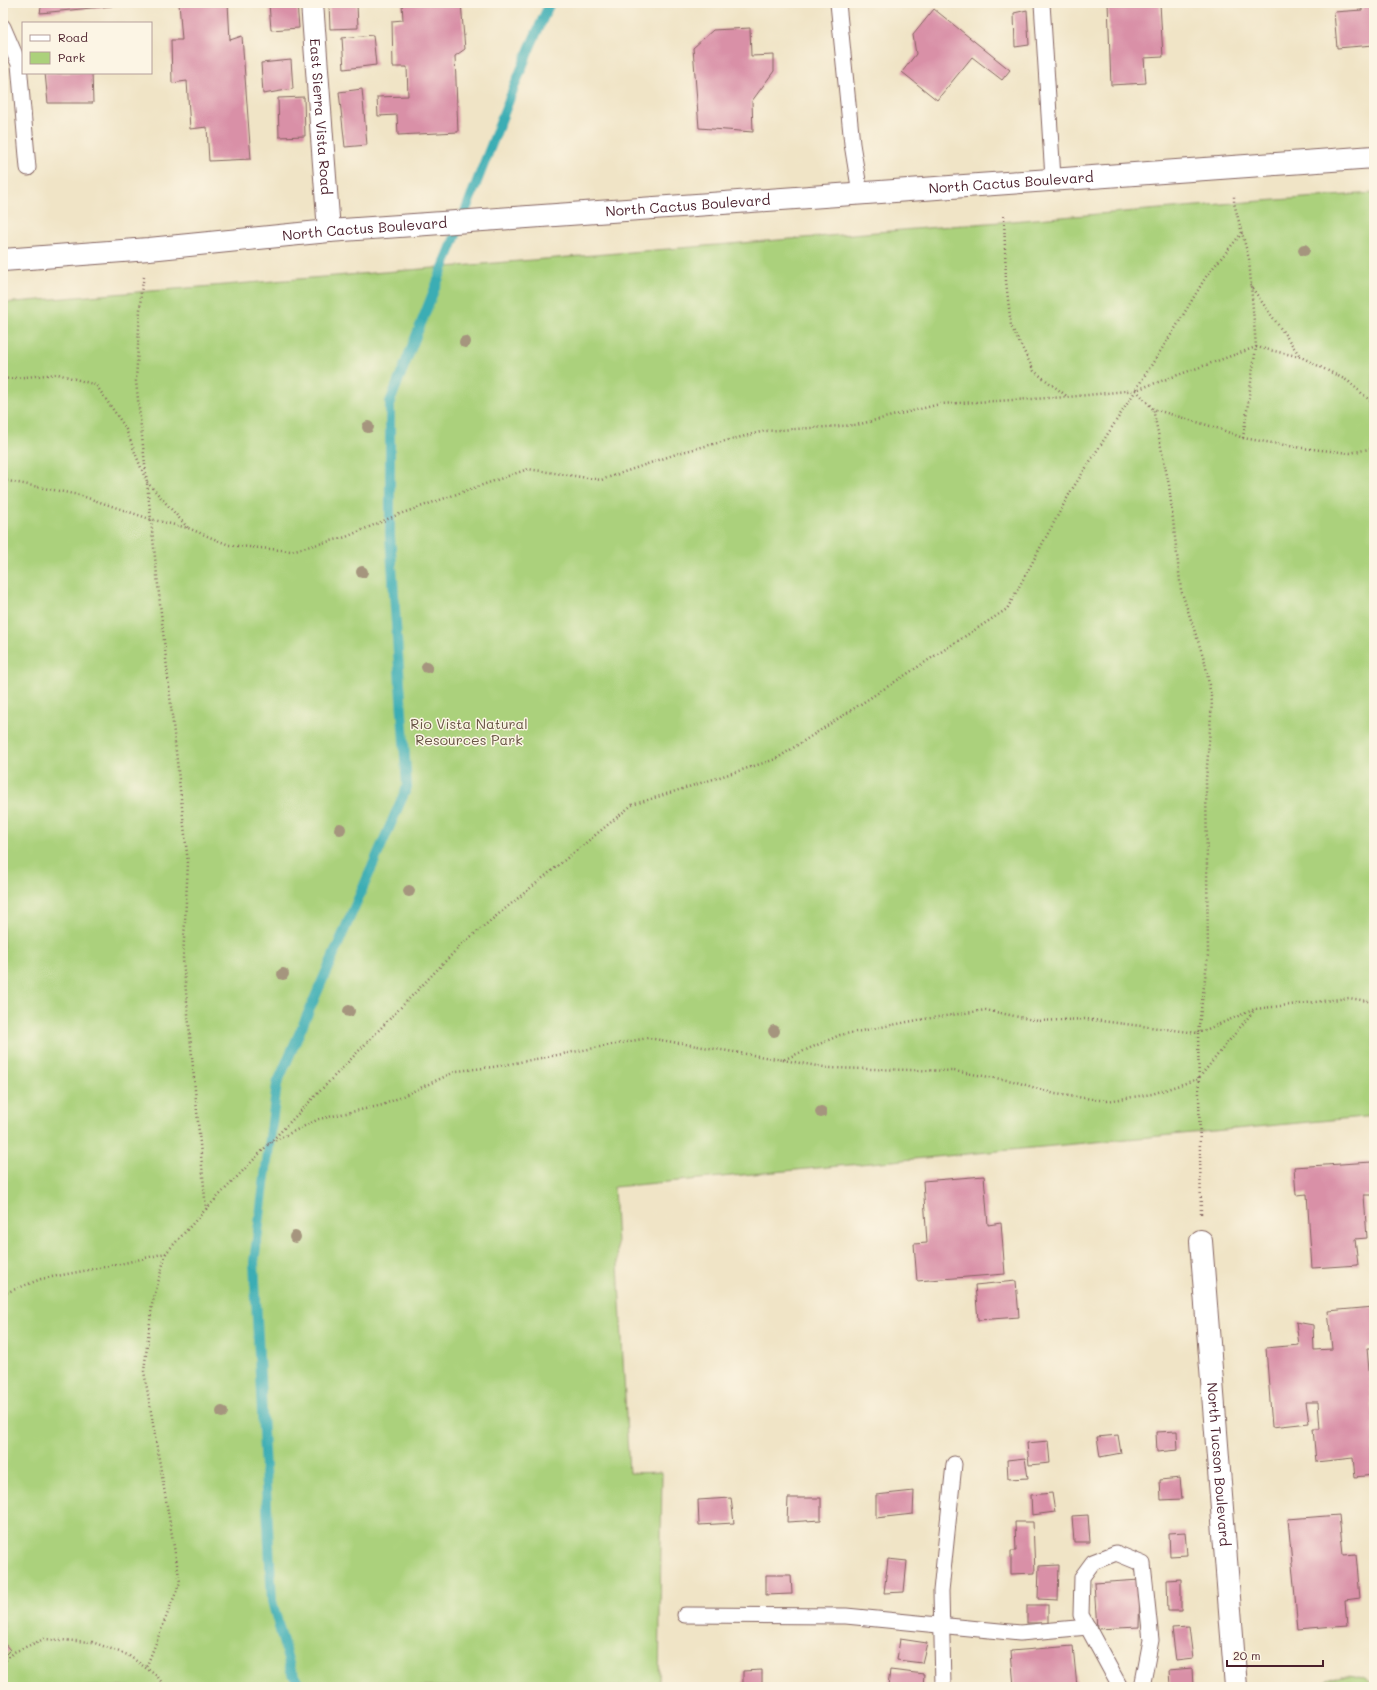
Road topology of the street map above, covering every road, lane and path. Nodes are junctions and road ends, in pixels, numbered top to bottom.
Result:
1 (312, 3) edge
2 (838, 3) edge
3 (1042, 3) edge
4 (3, 27) edge
5 (1374, 157) edge
6 (1233, 166) junction
7 (28, 168) dead end
8 (1053, 178) junction
9 (860, 193) junction
10 (1004, 216) dead end
11 (328, 230) junction
12 (1242, 232) junction
13 (149, 249) junction
14 (3, 260) edge
15 (1250, 285) junction
16 (1256, 347) junction
17 (1300, 357) junction
18 (3, 379) edge
19 (1136, 390) junction
20 (1068, 397) junction
21 (1374, 404) edge
22 (1154, 409) junction
23 (1243, 438) junction
24 (1374, 448) edge
25 (3, 480) edge
26 (147, 481) junction
27 (150, 519) junction
28 (188, 528) junction
29 (1374, 1002) edge
30 (1255, 1009) junction
31 (1198, 1033) junction
32 (783, 1060) junction
33 (1198, 1079) junction
34 (268, 1144) junction
35 (206, 1209) junction
36 (1202, 1241) joint
37 (166, 1253) junction
38 (3, 1294) edge
39 (954, 1464) dead end
40 (684, 1615) dead end
41 (942, 1626) junction
42 (1088, 1627) junction
43 (3, 1664) edge
44 (146, 1668) junction
45 (165, 1687) edge
46 (943, 1687) edge
47 (1120, 1687) edge
48 (1142, 1687) edge
49 (1236, 1687) edge

1 - 11 street, East Sierra Vista Road
2 - 9 lane
3 - 8 lane
4 - 7 lane
5 - 6 street, North Cactus Boulevard
6 - 8 street, North Cactus Boulevard
6 - 12 path
8 - 9 street, North Cactus Boulevard
9 - 11 street, North Cactus Boulevard
10 - 20 path
11 - 13 street, North Cactus Boulevard
12 - 15 path
12 - 19 path
13 - 14 street, North Cactus Boulevard
13 - 26 path
15 - 16 path
15 - 17 path
16 - 17 path
16 - 19 path
16 - 23 path
17 - 21 path
18 - 26 path
19 - 20 path
19 - 22 path
19 - 34 path
20 - 28 path
22 - 23 path
22 - 31 path
23 - 24 path
25 - 27 path
26 - 27 path
26 - 28 path
27 - 28 path
27 - 35 path
29 - 30 path
30 - 31 path
30 - 33 path
31 - 32 path
31 - 33 path
32 - 33 path
32 - 34 path
33 - 36 path
34 - 35 path
35 - 37 path
36 - 49 street, North Tucson Boulevard
37 - 38 path
37 - 44 path
39 - 41 lane
40 - 41 lane
41 - 42 lane
41 - 46 lane
42 - 47 lane
42 - 48 lane
43 - 44 path
44 - 45 path

